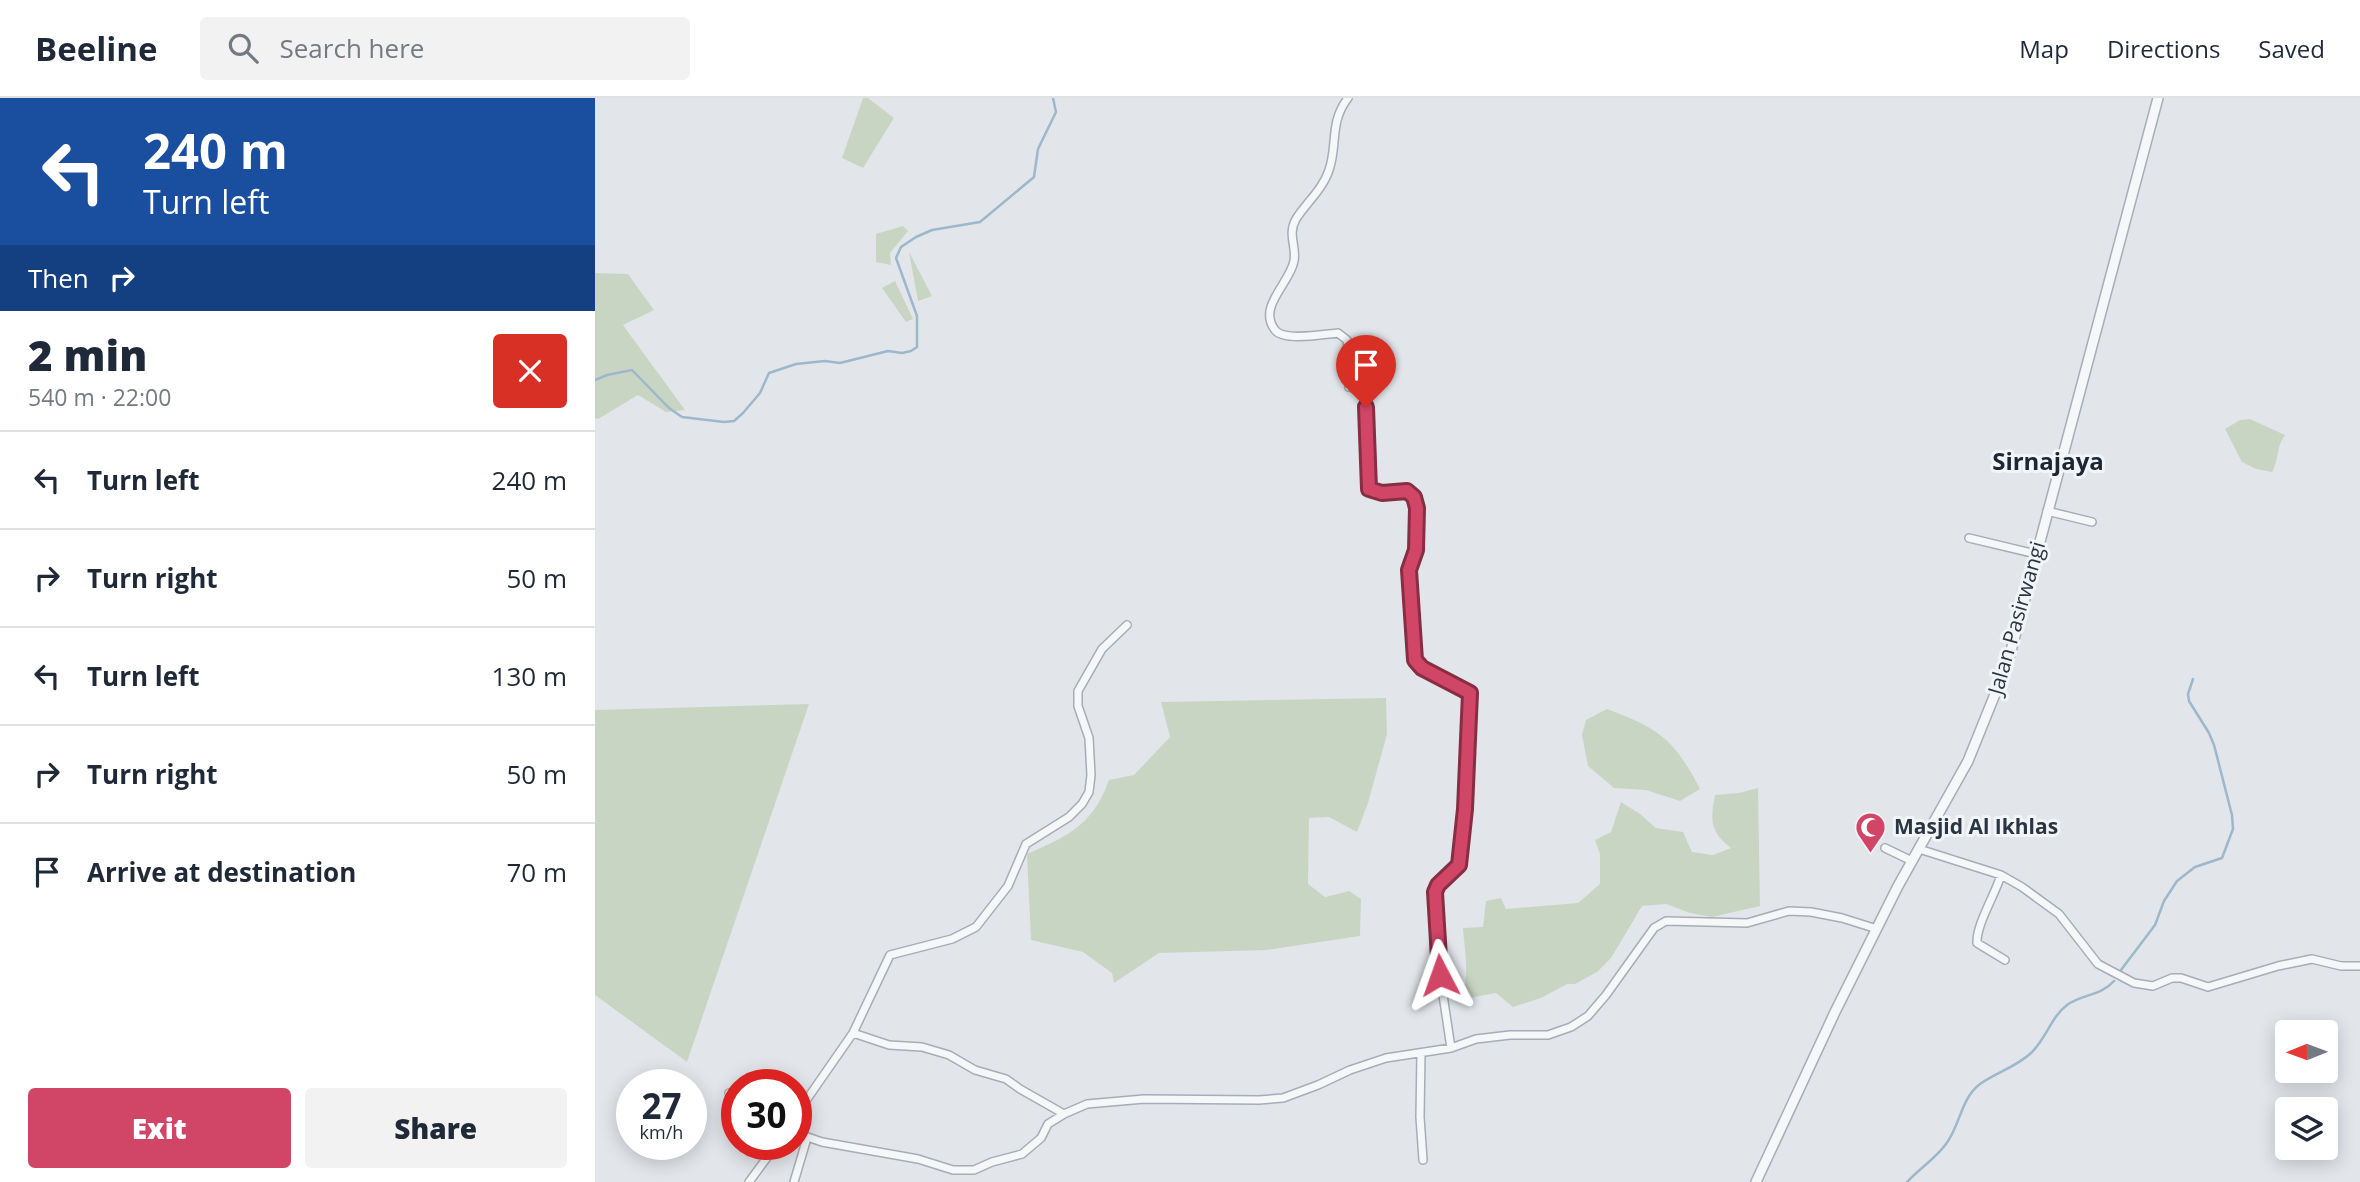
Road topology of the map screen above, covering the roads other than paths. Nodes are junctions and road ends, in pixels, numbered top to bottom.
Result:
1 (1347, 98) edge
2 (2158, 98) edge
3 (2047, 511) junction
4 (2092, 522) dead end
5 (1969, 538) dead end
6 (2036, 554) junction
7 (1127, 625) dead end
8 (1885, 848) dead end
9 (1919, 849) junction
10 (1912, 862) junction
11 (2001, 875) junction
12 (1877, 929) junction
13 (2005, 960) dead end
14 (2360, 966) edge
15 (853, 1032) junction
16 (1451, 1048) junction
17 (1421, 1053) junction
18 (812, 1092) edge
19 (1064, 1114) junction
20 (812, 1139) edge
21 (765, 1160) edge
22 (800, 1160) edge
23 (1423, 1160) dead end
24 (749, 1182) edge
25 (794, 1182) edge
26 (1756, 1182) edge

1 - 16 street
2 - 3 street, Jalan Pasirwangi
3 - 4 street
3 - 6 street, Jalan Pasirwangi
5 - 6 street
6 - 9 street, Jalan Pasirwangi
7 - 15 street
8 - 10 street
9 - 10 street, Jalan Pasirwangi
9 - 11 street
10 - 12 street, Jalan Pasirwangi
11 - 13 street
11 - 14 street
12 - 16 street
12 - 26 street, Jalan Pasirwangi
15 - 18 street
15 - 19 street
16 - 17 street
17 - 19 street
17 - 23 street
19 - 20 street
21 - 24 street
22 - 25 street

